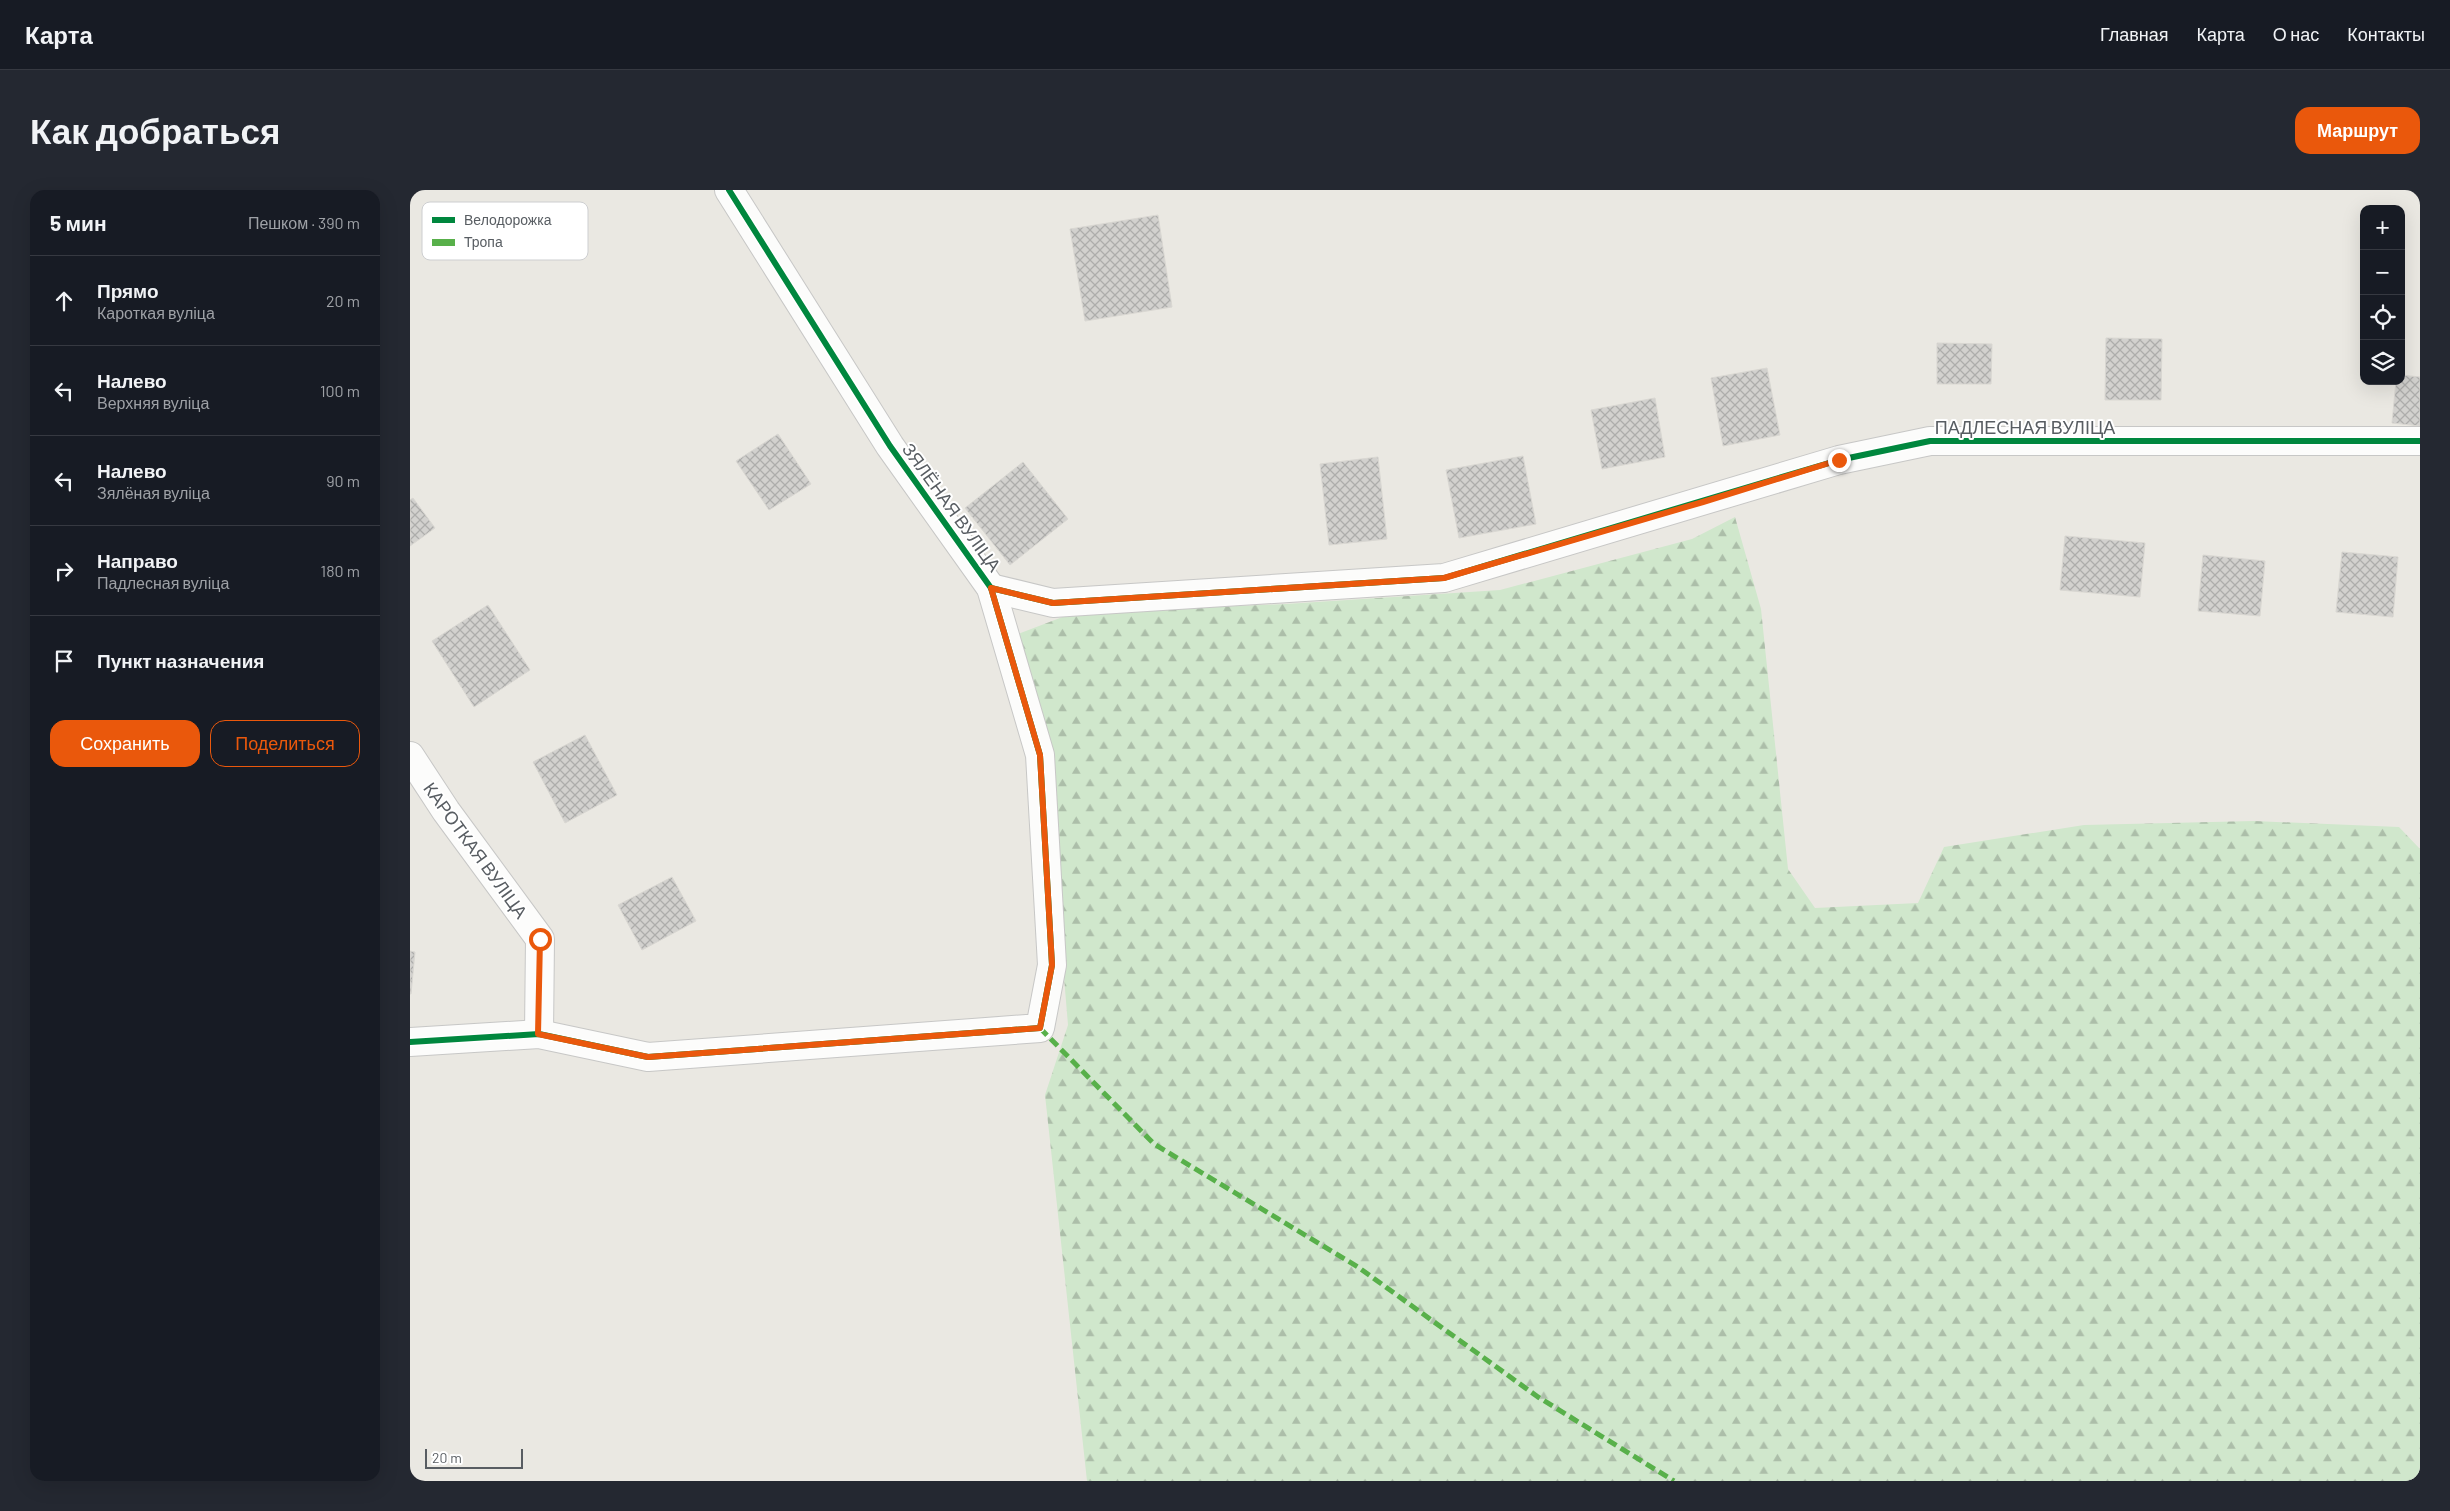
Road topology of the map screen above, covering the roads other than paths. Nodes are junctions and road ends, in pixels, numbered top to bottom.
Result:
1 (730, 190) edge
2 (2420, 440) edge
3 (991, 588) junction
4 (410, 756) edge
5 (538, 1034) junction
6 (410, 1042) edge

1 - 3 street, ЗЯЛЁНАЯ ВУЛІЦА
2 - 3 street, ПАДЛЕСНАЯ ВУЛІЦА
3 - 5 street, ЗЯЛЁНАЯ ВУЛІЦА
4 - 5 street, КАРОТКАЯ ВУЛІЦА
5 - 6 street

